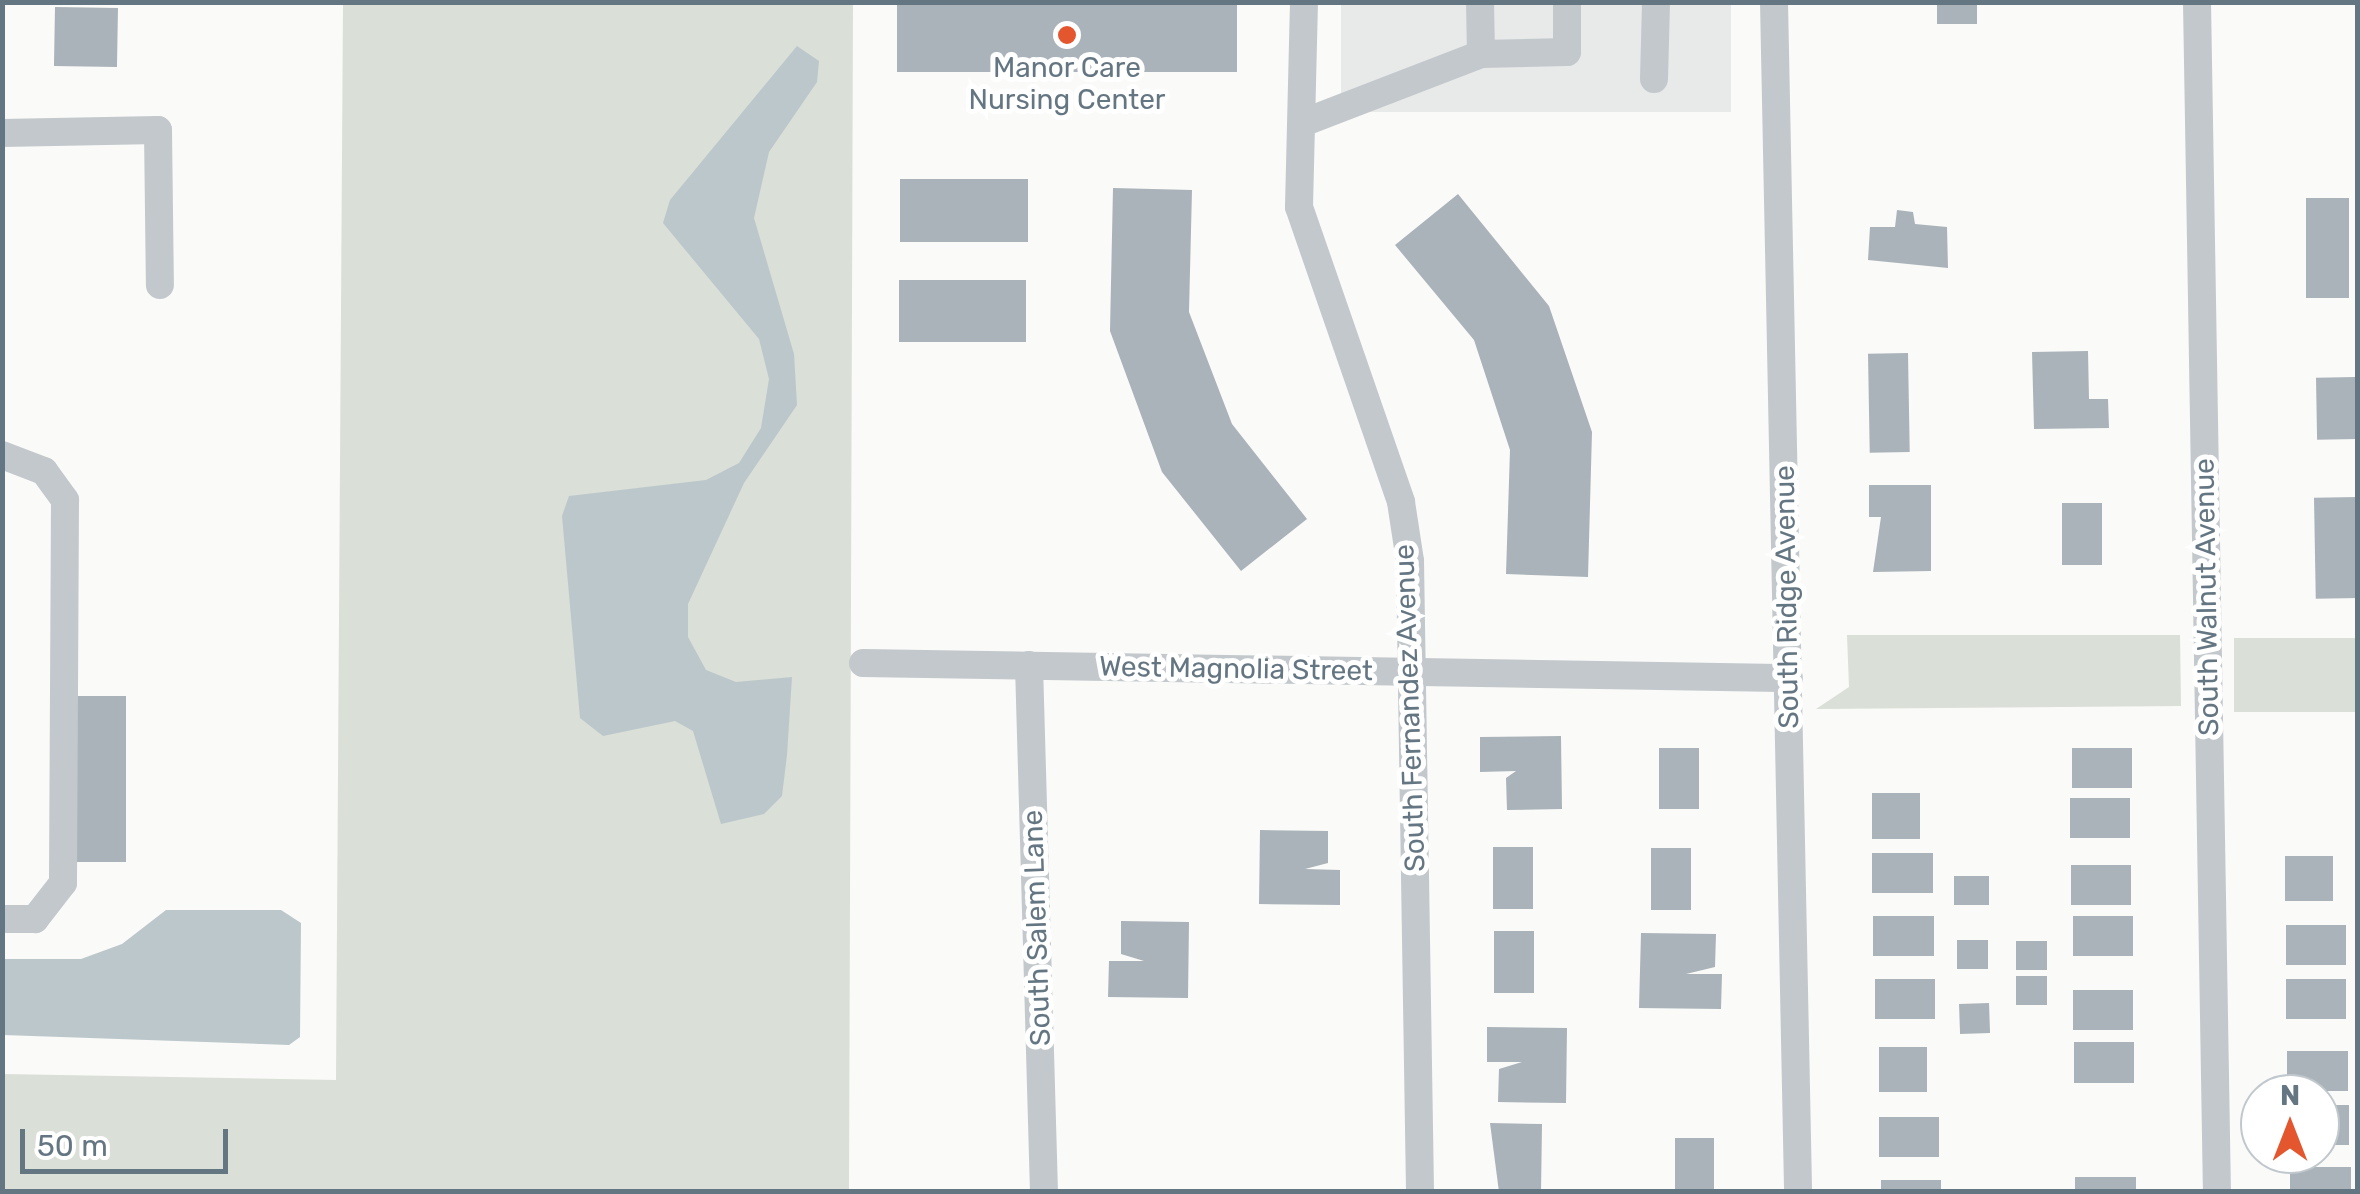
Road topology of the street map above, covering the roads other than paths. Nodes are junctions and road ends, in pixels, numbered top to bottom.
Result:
1 (1304, 2) edge
2 (1480, 2) edge
3 (1567, 2) edge
4 (1656, 2) edge
5 (1774, 2) edge
6 (2197, 2) edge
7 (1481, 54) junction
8 (1654, 79) dead end
9 (1304, 122) junction
10 (2, 133) edge
11 (160, 286) dead end
12 (2, 455) edge
13 (864, 662) dead end
14 (1029, 665) junction
15 (1412, 672) junction
16 (1789, 678) junction
17 (2, 919) edge
18 (1044, 1192) edge
19 (1420, 1192) edge
20 (1798, 1192) edge
21 (2217, 1192) edge

1 - 9 street, South Fernandez Avenue
2 - 7 street
3 - 7 street
4 - 8 street
5 - 16 street, South Ridge Avenue
6 - 21 street, South Walnut Avenue
7 - 9 street
9 - 15 street, South Fernandez Avenue
10 - 11 street
12 - 17 street
13 - 14 street, West Magnolia Street
14 - 15 street, West Magnolia Street
14 - 18 street, South Salem Lane
15 - 16 street, West Magnolia Street
15 - 19 street, South Fernandez Avenue
16 - 20 street, South Ridge Avenue

